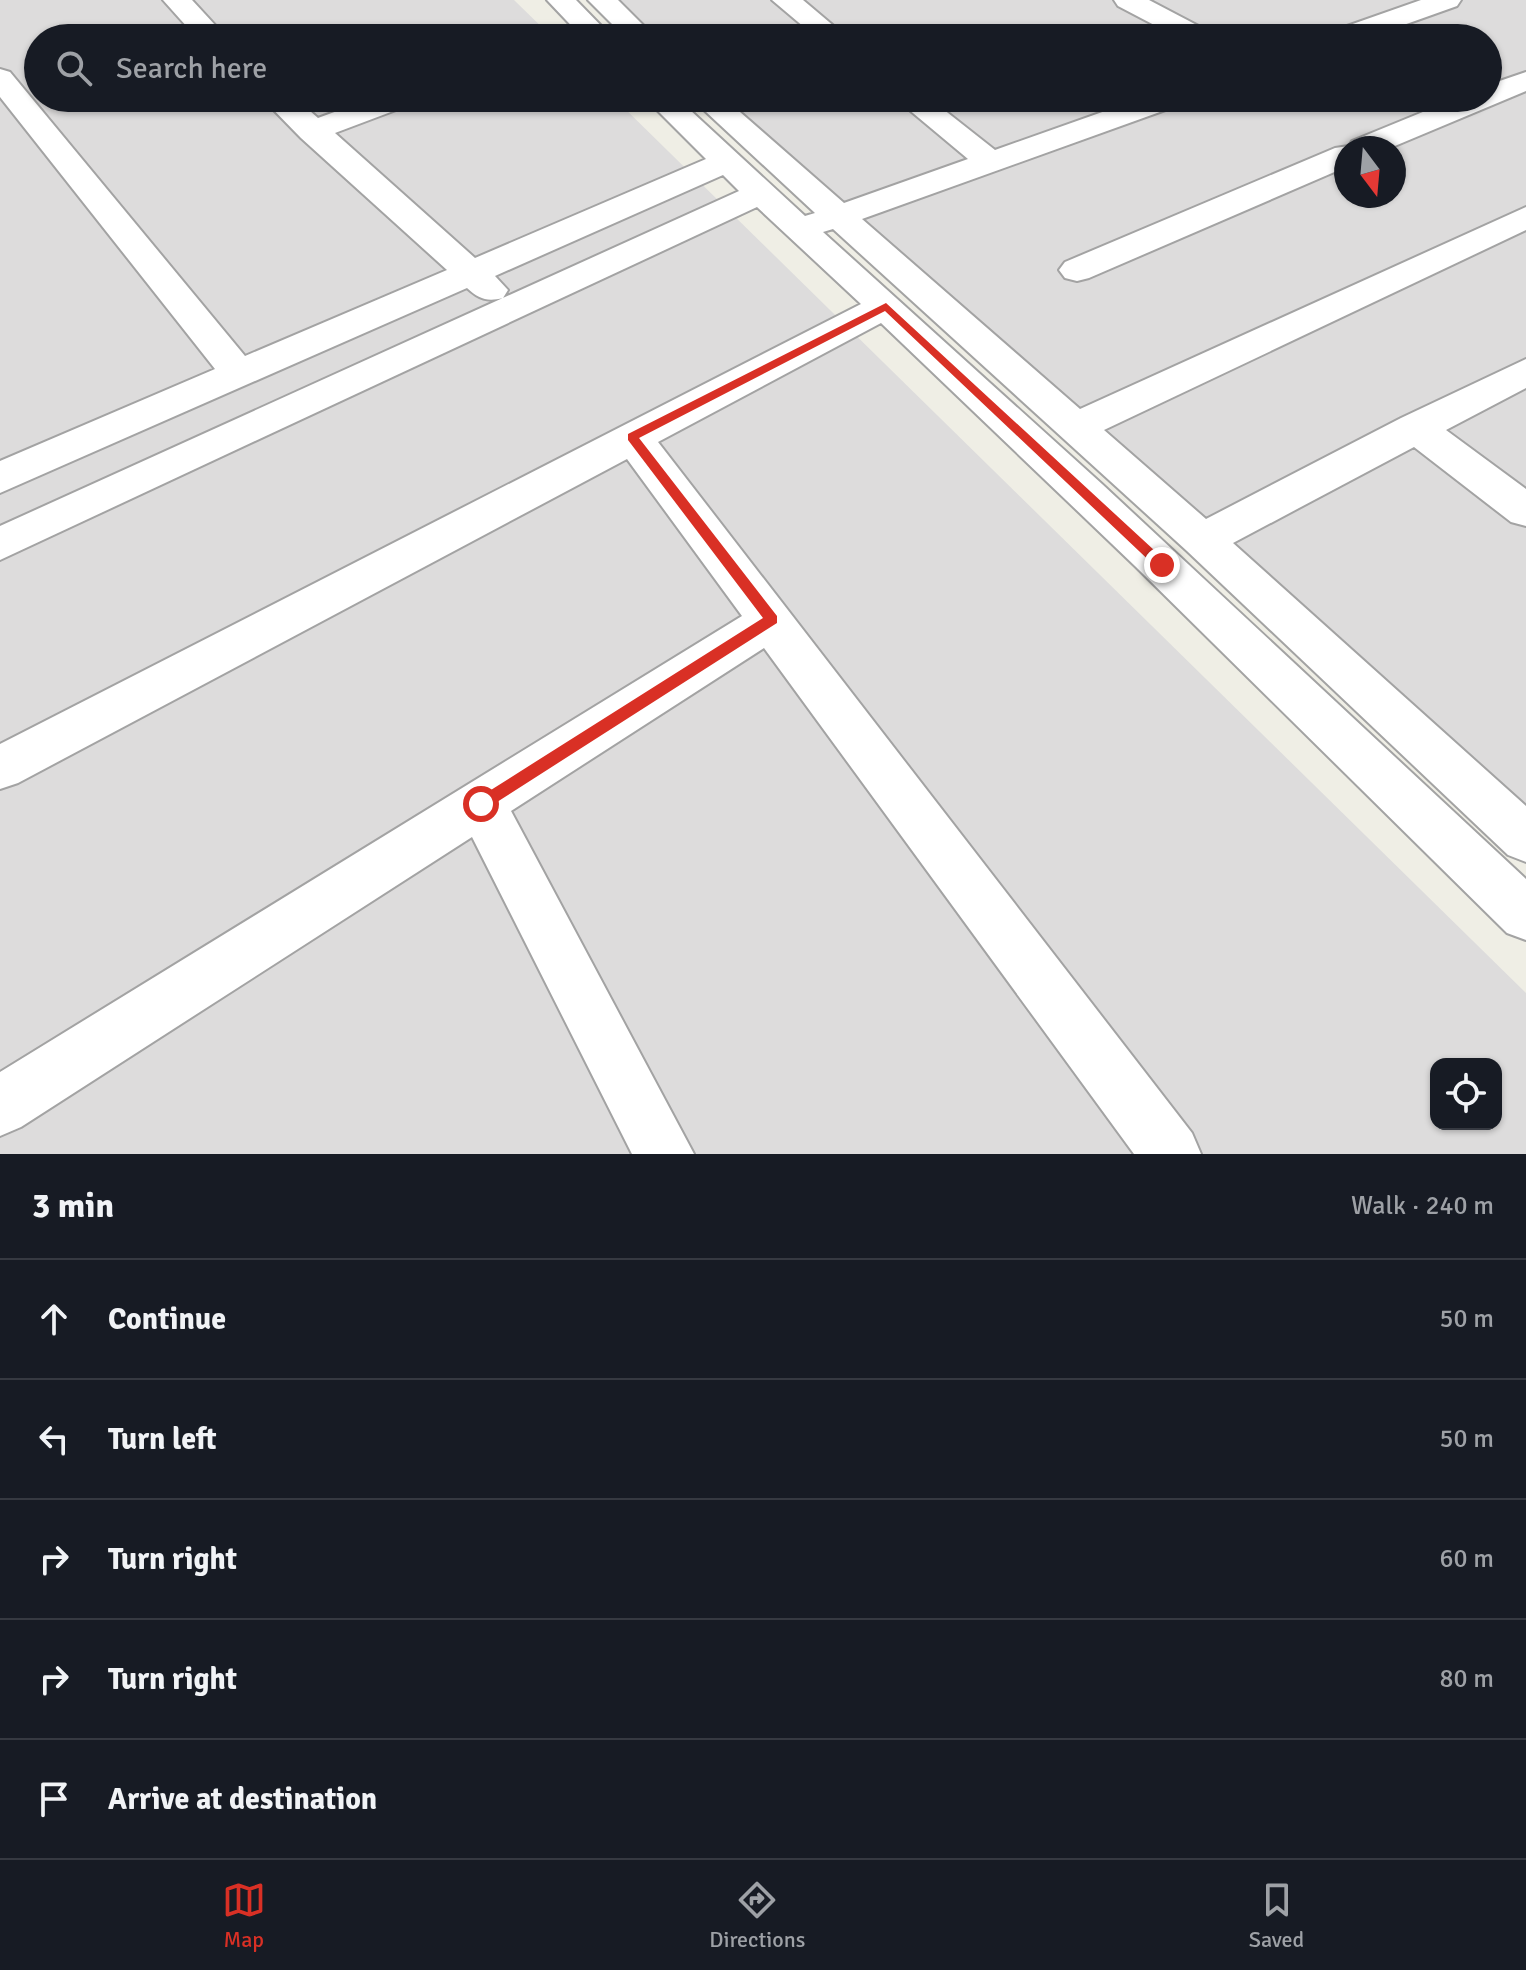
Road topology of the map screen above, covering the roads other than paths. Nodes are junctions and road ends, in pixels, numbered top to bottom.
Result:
1 (177, 0) edge
2 (561, 0) edge
3 (602, 0) edge
4 (786, 0) edge
5 (1447, 0) edge
6 (1142, 2) edge
7 (200, 24) edge
8 (577, 24) edge
9 (627, 24) edge
10 (816, 24) edge
11 (1177, 24) edge
12 (1379, 24) edge
13 (0, 78) edge
14 (1526, 81) edge
15 (1502, 90) edge
16 (24, 105) edge
17 (30, 112) edge
18 (292, 112) edge
19 (363, 112) edge
20 (675, 112) edge
21 (722, 112) edge
22 (928, 112) edge
23 (1132, 112) edge
24 (1449, 112) edge
25 (312, 131) junction
26 (1392, 136) edge
27 (1334, 160) edge
28 (991, 162) junction
29 (743, 178) junction
30 (837, 216) junction
31 (1526, 217) edge
32 (799, 231) junction
33 (1077, 270) dead end
34 (481, 282) junction
35 (886, 306) junction
36 (1526, 372) edge
37 (239, 374) junction
38 (1077, 427) junction
39 (1415, 428) junction
40 (632, 437) junction
41 (0, 478) edge
42 (1526, 511) edge
43 (0, 514) edge
44 (1202, 540) junction
45 (0, 544) edge
46 (772, 620) junction
47 (0, 768) edge
48 (481, 804) junction
49 (1526, 839) edge
50 (1526, 915) edge
51 (0, 1106) edge
52 (664, 1154) edge
53 (1171, 1154) edge

1 - 7 street
2 - 8 street
3 - 9 street
4 - 10 street
5 - 12 street
6 - 11 street
13 - 16 street
14 - 15 street
17 - 37 street
18 - 25 street
19 - 25 street
20 - 29 street
21 - 30 street
22 - 28 street
23 - 28 street
24 - 26 street
25 - 34 street
27 - 33 street
28 - 30 street
29 - 32 street
29 - 34 street
29 - 45 street
30 - 32 street
30 - 38 street
31 - 38 street
32 - 35 street
34 - 37 street
34 - 43 street
35 - 40 street
35 - 50 street
36 - 39 street
37 - 41 street
38 - 44 street
39 - 42 street
39 - 44 street
40 - 46 street
40 - 47 street
44 - 49 street
46 - 48 street
46 - 53 street
48 - 51 street
48 - 52 street

